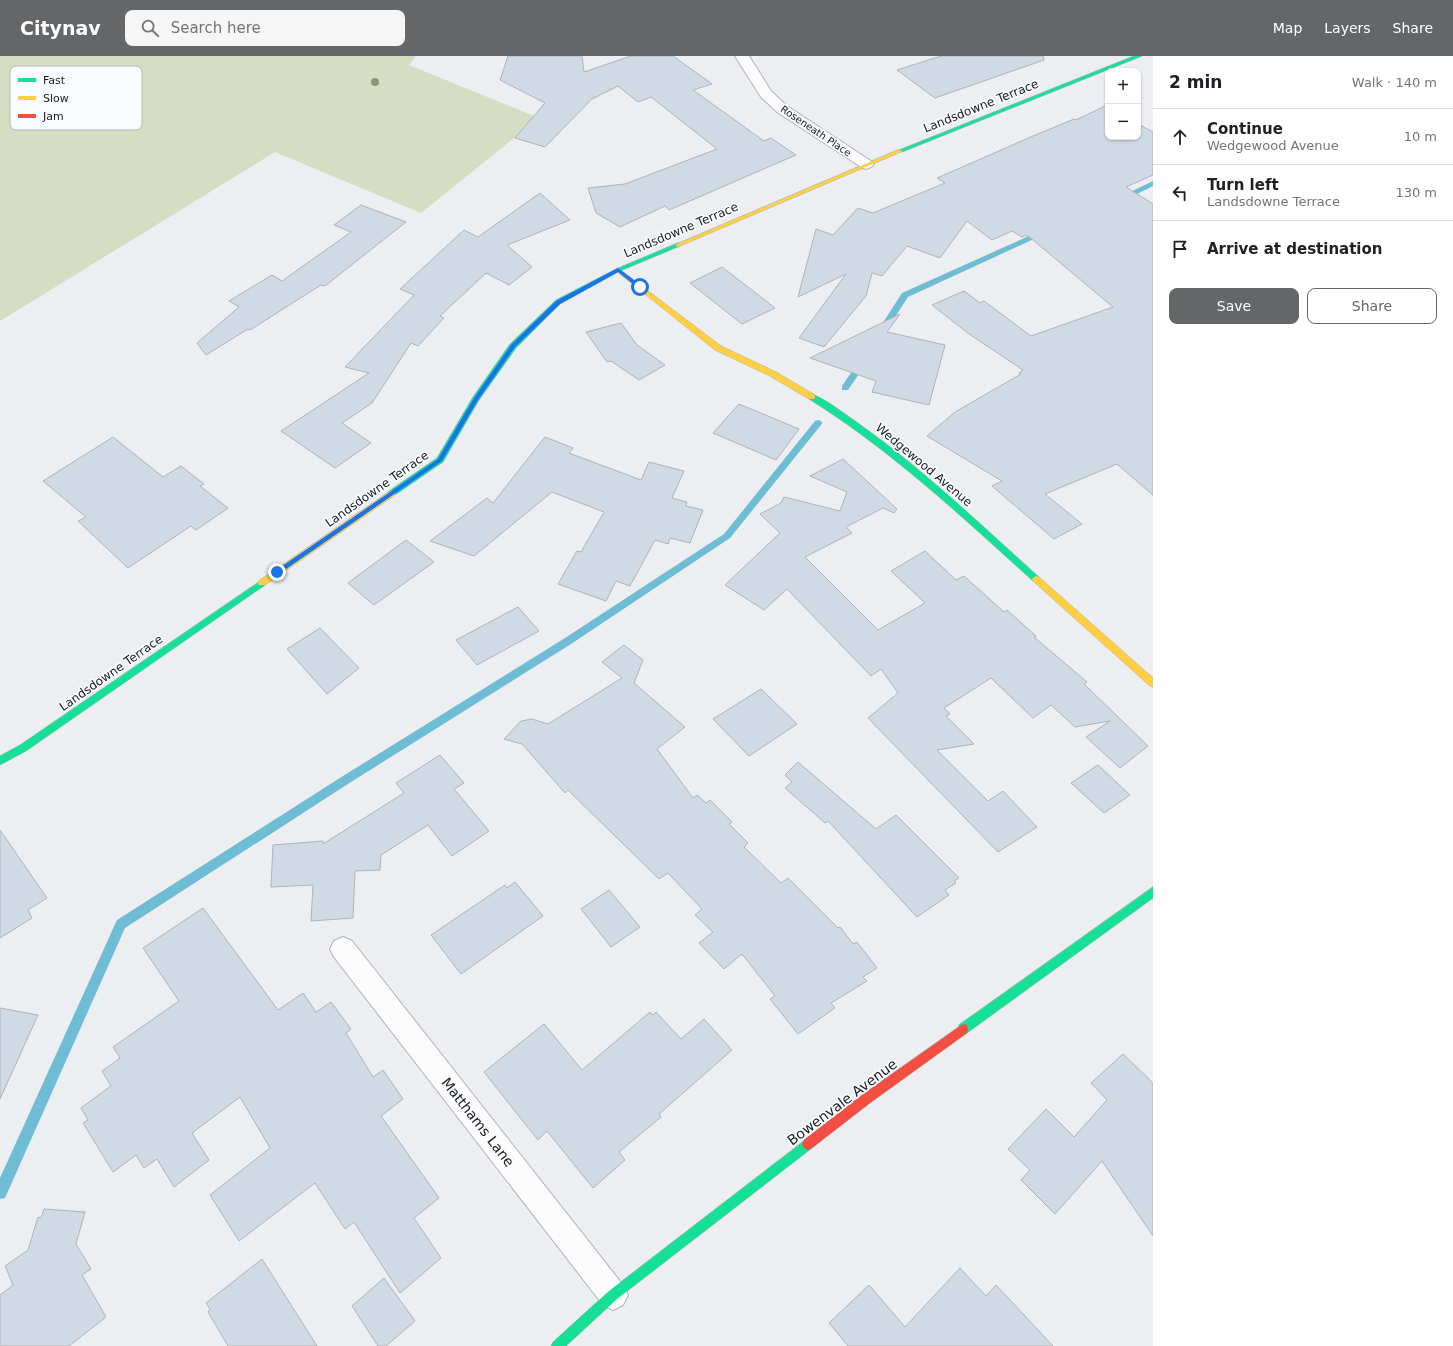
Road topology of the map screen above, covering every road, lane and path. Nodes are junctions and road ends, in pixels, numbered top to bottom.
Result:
1 (742, 56) edge
2 (1139, 56) edge
3 (866, 164) junction
4 (618, 270) junction
5 (1153, 683) edge
6 (0, 761) edge
7 (1153, 892) edge
8 (343, 949) dead end
9 (613, 1295) junction
10 (557, 1346) edge

1 - 3 street, Roseneath Place
2 - 3 street, Landsdowne Terrace
3 - 4 street, Landsdowne Terrace
4 - 5 street, Wedgewood Avenue
4 - 6 street, Landsdowne Terrace
7 - 9 street, Bowenvale Avenue
8 - 9 street, Matthams Lane
9 - 10 street, Bowenvale Avenue

